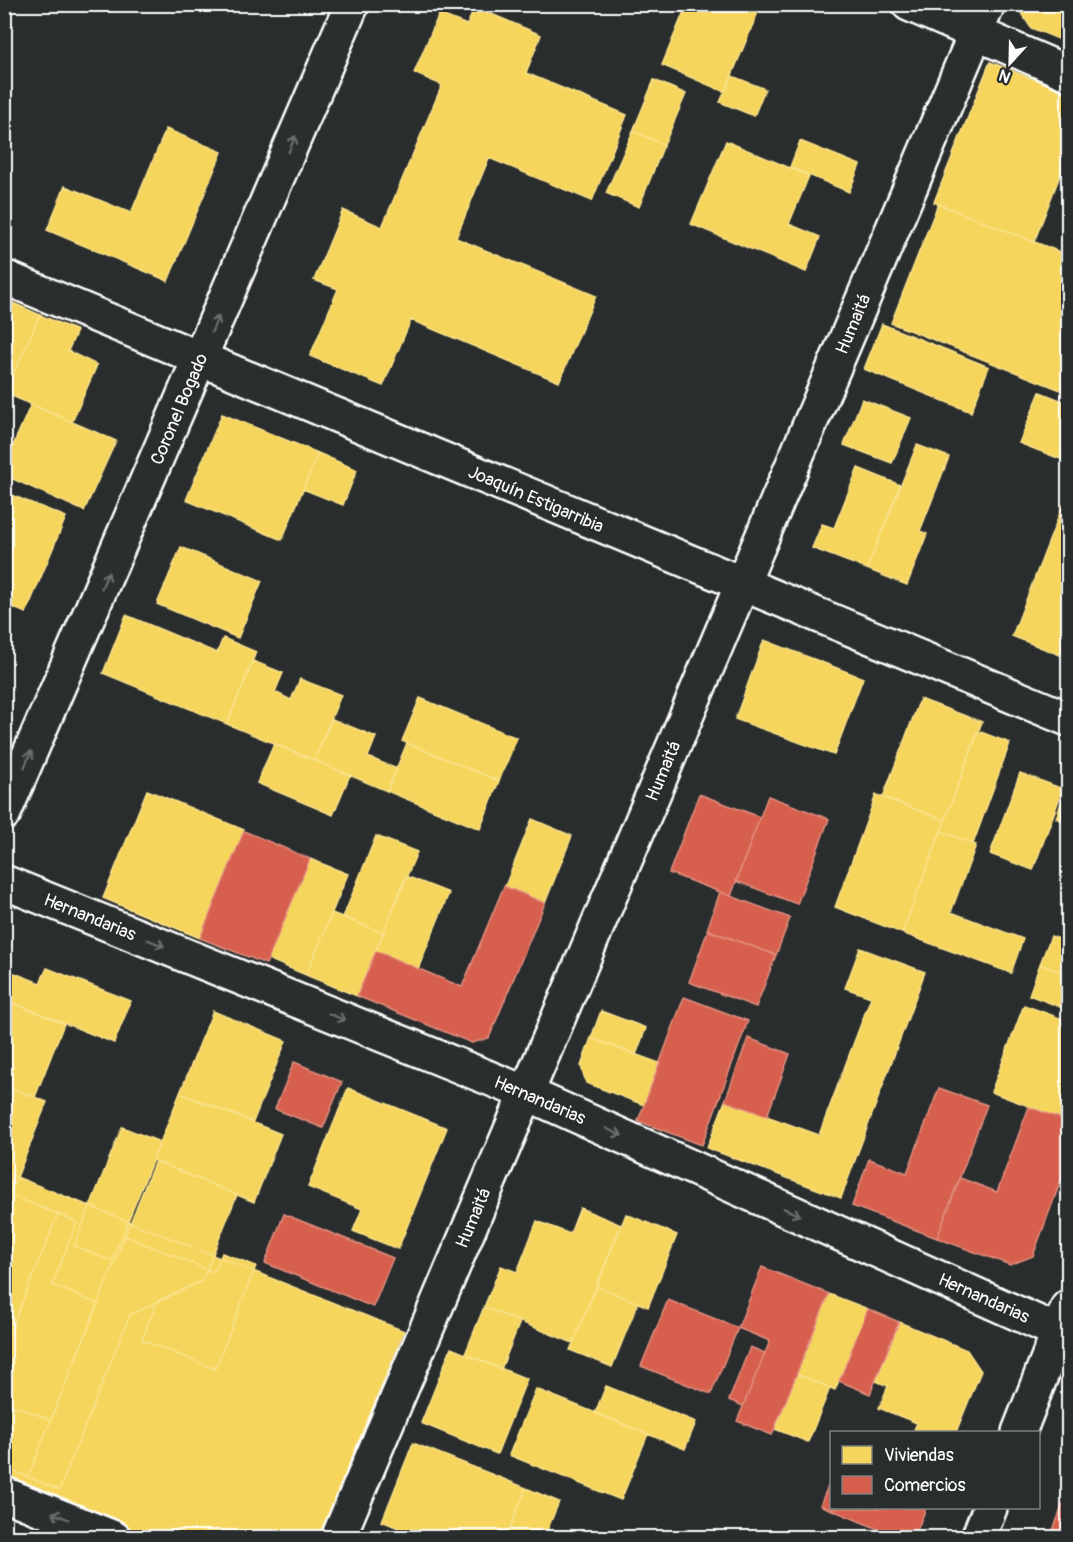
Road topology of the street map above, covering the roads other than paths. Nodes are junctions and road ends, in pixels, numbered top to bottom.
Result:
1 (352, 4) edge
2 (909, 4) edge
3 (982, 19) edge
4 (1068, 74) edge
5 (4, 277) edge
6 (200, 358) junction
7 (742, 585) junction
8 (1068, 719) edge
9 (4, 813) edge
10 (4, 882) edge
11 (526, 1093) junction
12 (1065, 1325) edge
13 (1019, 1431) edge
14 (4, 1494) edge
15 (990, 1509) edge
16 (114, 1538) edge
17 (338, 1538) edge
18 (978, 1538) edge

6 -> 1 street, Coronel Bogado
2 - 3 street
3 - 4 street
3 - 7 street, Humaitá
5 - 6 street, Joaquín Estigarribia
6 - 7 street, Joaquín Estigarribia
9 -> 6 street, Coronel Bogado
7 - 8 street, Joaquín Estigarribia
7 - 11 street, Humaitá
10 -> 11 street, Hernandarias
11 -> 12 street, Hernandarias
11 - 17 street, Humaitá
12 - 13 street
16 -> 14 street
15 - 18 street

